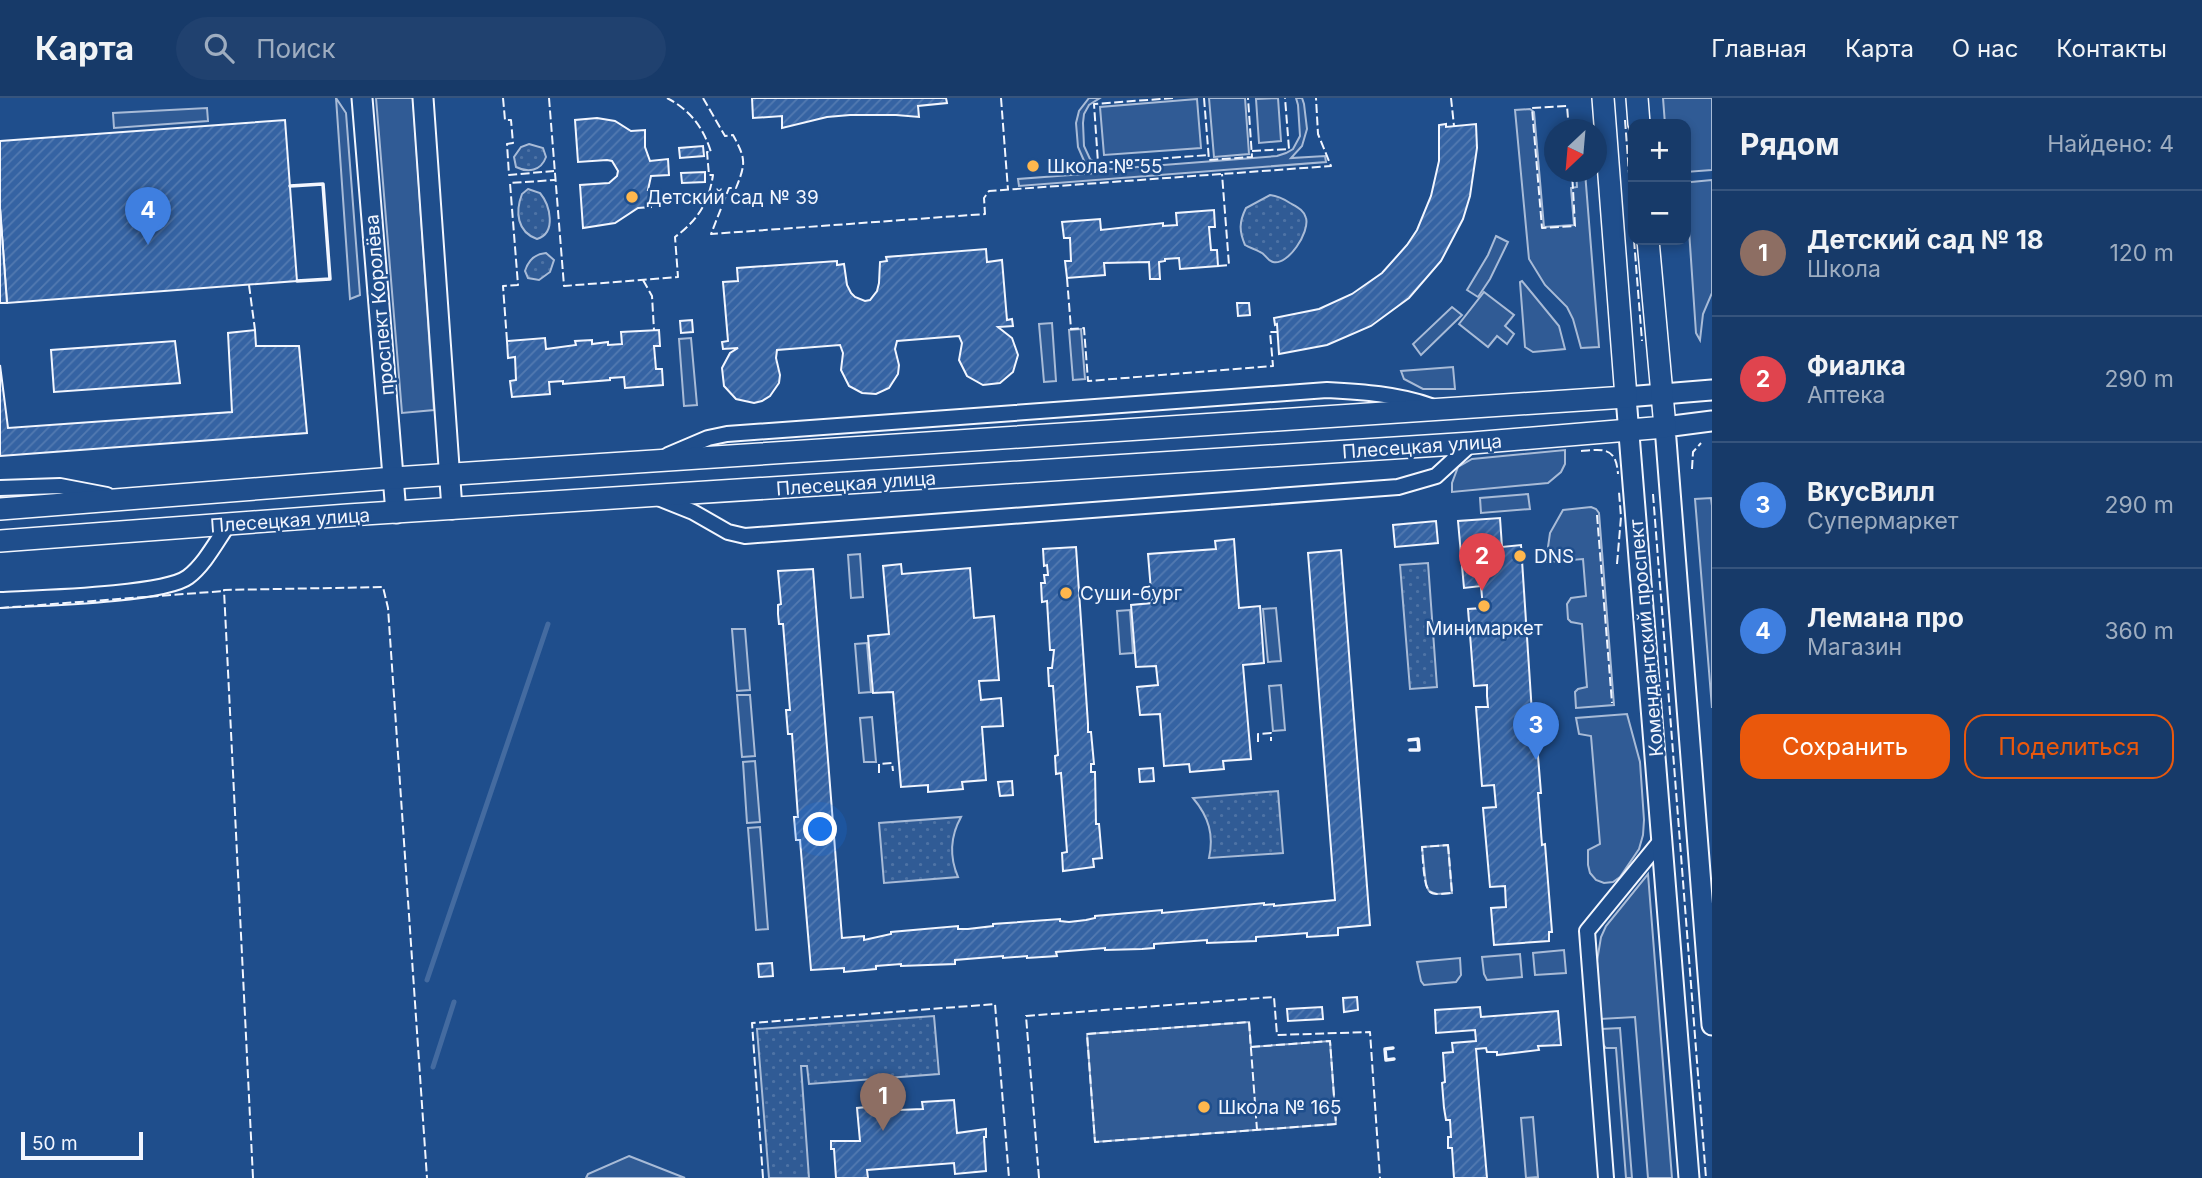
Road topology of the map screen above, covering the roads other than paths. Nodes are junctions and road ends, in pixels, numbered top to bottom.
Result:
1 (362, 98) edge
2 (423, 98) edge
3 (1602, 98) edge
4 (1637, 98) edge
5 (1639, 119) edge
6 (1648, 245) edge
7 (1712, 390) edge
8 (1661, 394) junction
9 (1626, 397) junction
10 (1712, 421) edge
11 (1665, 427) junction
12 (1629, 432) junction
13 (1472, 443) junction
14 (450, 474) junction
15 (394, 478) junction
16 (0, 488) edge
17 (654, 496) junction
18 (132, 499) junction
19 (0, 509) edge
20 (452, 509) junction
21 (396, 513) junction
22 (228, 525) junction
23 (0, 541) edge
24 (0, 600) edge
25 (1697, 835) junction
26 (1663, 838) junction
27 (1712, 850) edge
28 (1712, 1025) edge
29 (1606, 1178) edge
30 (1689, 1178) edge

1 - 15 street, проспект Королёва
2 - 14 street
3 - 9 main road, Комендантский проспект
4 - 5 main road
6 - 8 main road, Комендантский проспект
7 - 8 street, Плесецкая улица
8 - 9 street, Плесецкая улица
8 - 11 main road, Комендантский проспект
9 - 12 street, Комендантский проспект
9 - 14 main road, Плесецкая улица
10 - 11 street, Плесецкая улица
11 - 12 main road, Плесецкая улица
11 - 25 street, Комендантский проспект
12 - 13 main road, Плесецкая улица
12 - 26 street, Комендантский проспект
13 - 17 main road, Плесецкая улица
13 - 17 street
14 - 15 main road, Плесецкая улица
14 - 20 street
15 - 18 main road, Плесецкая улица
15 - 21 street, проспект Королёва
16 - 18 street
17 - 20 main road, Плесецкая улица
18 - 19 main road, Плесецкая улица
20 - 21 main road, Плесецкая улица
21 - 22 main road, Плесецкая улица
22 - 23 main road, Плесецкая улица
22 - 24 street
25 - 27 street
25 - 28 street, Комендантский проспект
26 - 29 street
26 - 30 street, Комендантский проспект

